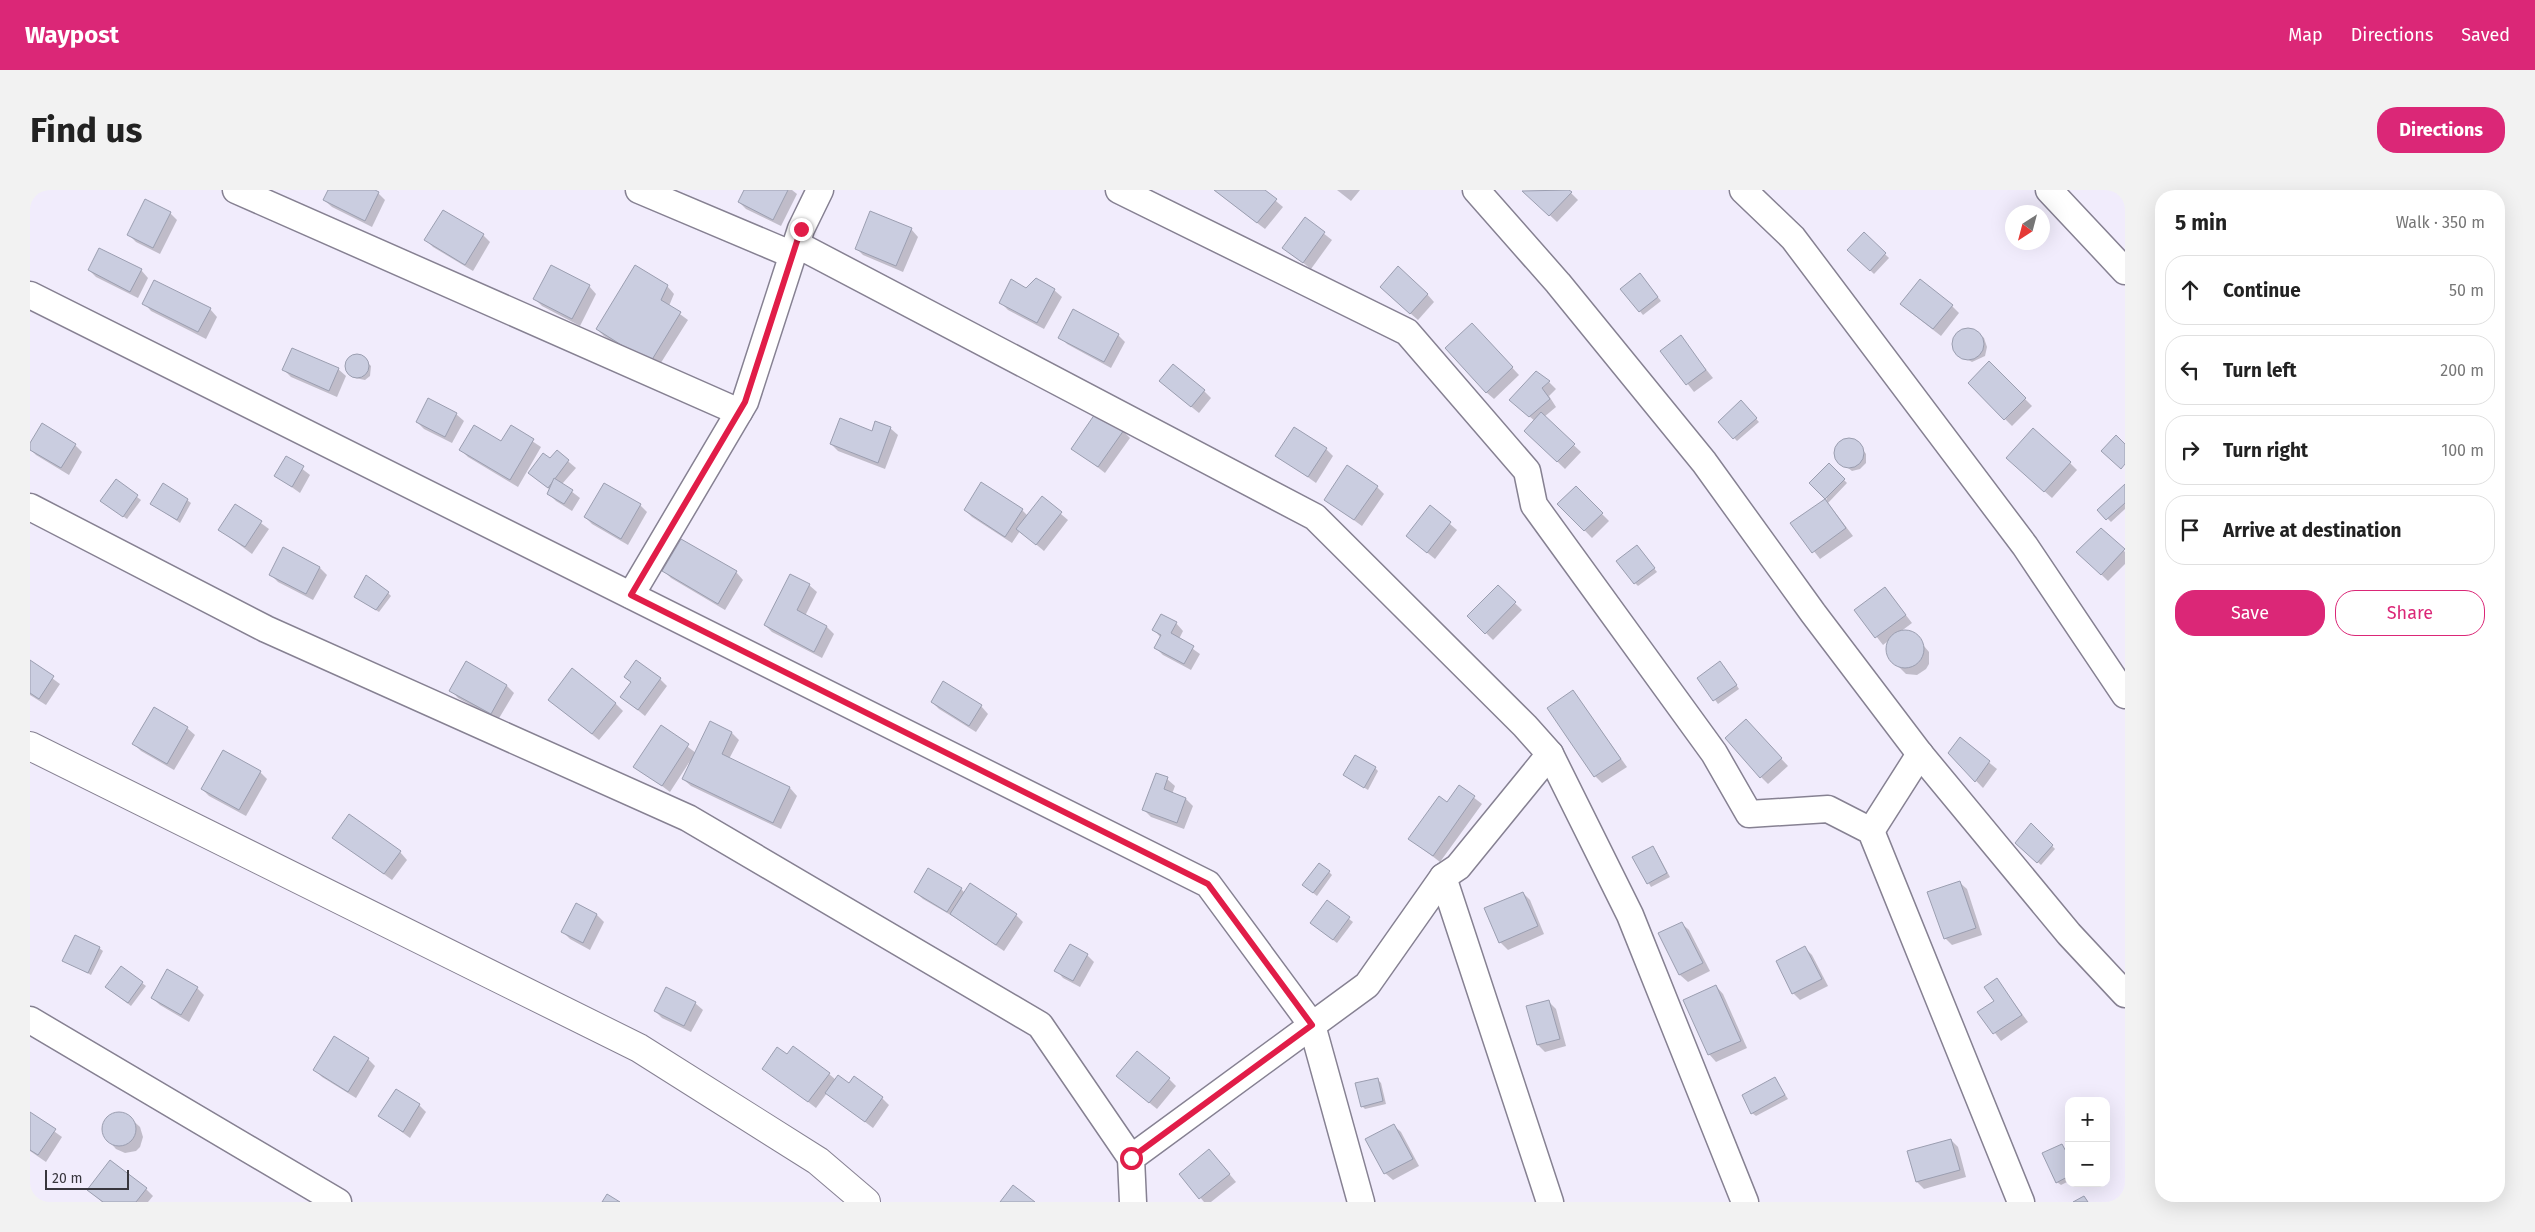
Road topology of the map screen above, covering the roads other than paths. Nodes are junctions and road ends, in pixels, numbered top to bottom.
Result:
1 (236, 190) edge
2 (639, 190) edge
3 (820, 190) edge
4 (1119, 190) edge
5 (1476, 190) edge
6 (1743, 190) edge
7 (2049, 190) edge
8 (795, 250) junction
9 (2125, 271) edge
10 (30, 296) edge
11 (739, 412) junction
12 (30, 506) edge
13 (631, 595) junction
14 (2125, 695) edge
15 (30, 746) edge
16 (1550, 754) junction
17 (1920, 754) junction
18 (1871, 831) junction
19 (1444, 877) junction
20 (2125, 994) edge
21 (30, 1020) edge
22 (1312, 1025) junction
23 (1131, 1158) junction
24 (338, 1202) edge
25 (866, 1202) edge
26 (1132, 1202) edge
27 (1361, 1202) edge
28 (1550, 1202) edge
29 (1744, 1202) edge
30 (2020, 1202) edge

1 - 11 street
2 - 8 street
3 - 8 street
4 - 18 street
5 - 17 street
6 - 14 street
7 - 9 street
8 - 11 street
8 - 16 street
10 - 13 street
11 - 13 street
12 - 23 street
13 - 22 street
15 - 25 street
16 - 19 street
16 - 29 street
17 - 18 street
17 - 20 street
18 - 30 street
19 - 22 street
19 - 28 street
21 - 24 street
22 - 23 street
22 - 27 street
23 - 26 street

